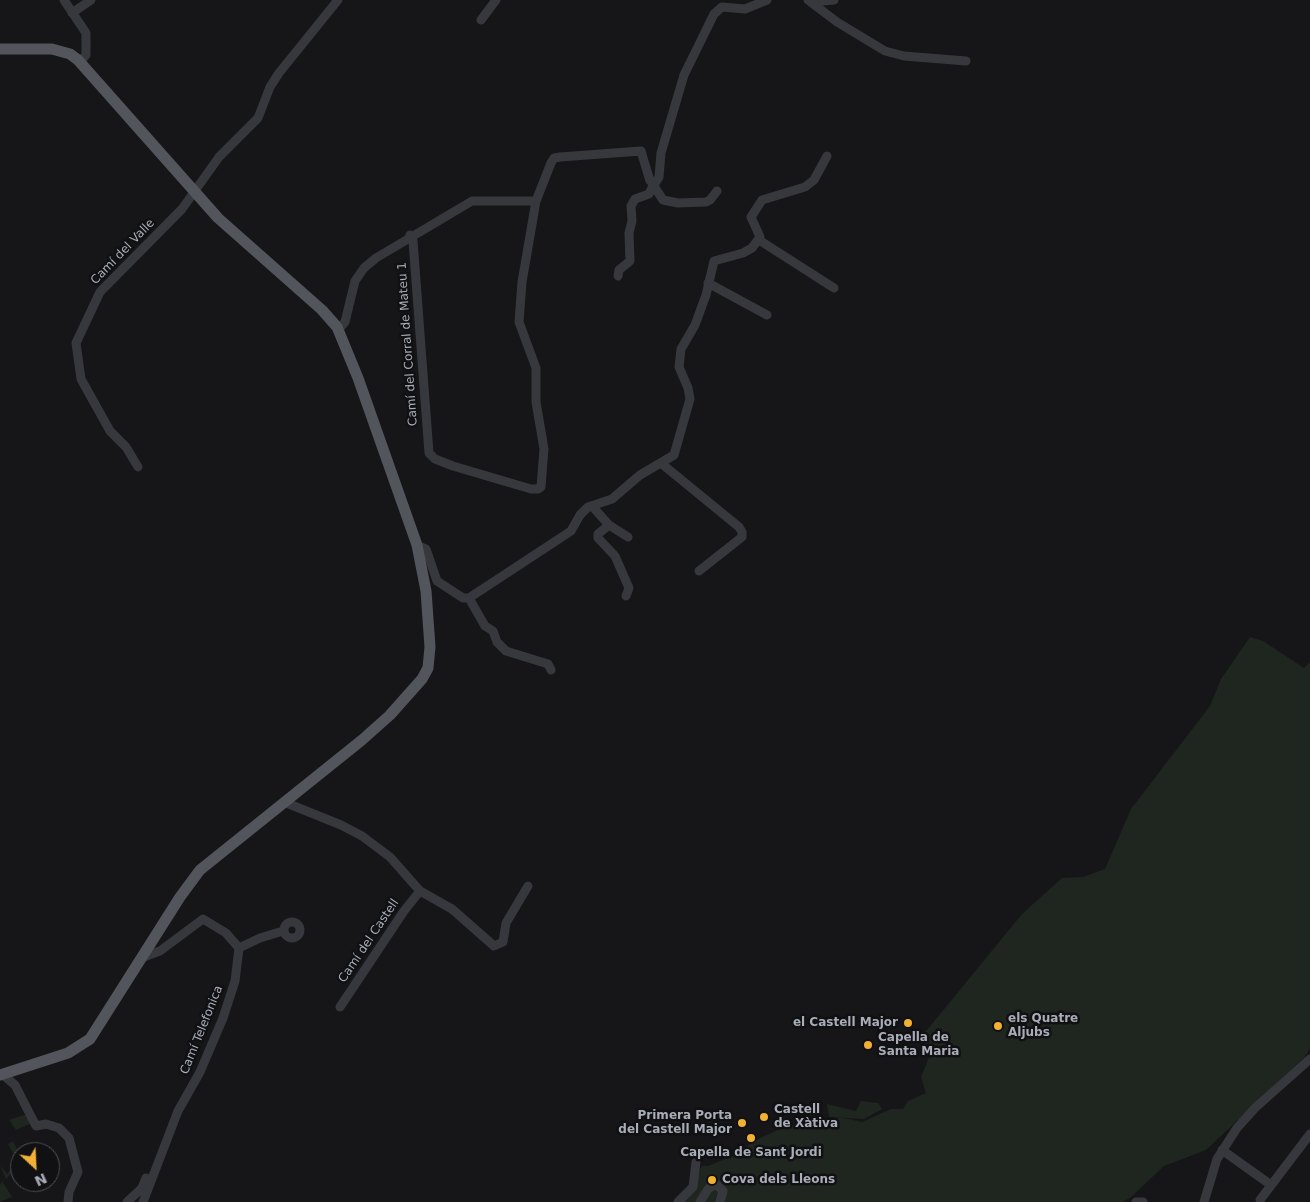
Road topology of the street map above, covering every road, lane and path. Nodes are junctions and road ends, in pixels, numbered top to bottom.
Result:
1 (64, 0) edge
2 (91, 0) edge
3 (338, 0) edge
4 (497, 0) edge
5 (767, 0) edge
6 (834, 0) edge
7 (810, 1) edge
8 (72, 13) junction
9 (480, 20) dead end
10 (0, 49) edge
11 (966, 61) dead end
12 (80, 62) junction
13 (828, 156) dead end
14 (654, 184) junction
15 (716, 191) dead end
16 (195, 192) junction
17 (536, 201) junction
18 (410, 236) junction
19 (760, 240) junction
20 (618, 276) dead end
21 (708, 283) junction
22 (834, 288) dead end
23 (768, 315) dead end
24 (338, 330) junction
25 (662, 464) junction
26 (138, 467) dead end
27 (592, 506) junction
28 (609, 525) junction
29 (628, 537) dead end
30 (417, 546) junction
31 (700, 571) dead end
32 (626, 596) dead end
33 (469, 598) junction
34 (551, 670) dead end
35 (284, 802) junction
36 (528, 886) dead end
37 (420, 891) junction
38 (284, 931) dead end
39 (239, 948) junction
40 (141, 958) junction
41 (340, 1006) dead end
42 (1310, 1059) edge
43 (1, 1075) edge
44 (1310, 1134) edge
45 (1301, 1146) junction
46 (1222, 1150) junction
47 (1310, 1151) edge
48 (162, 1156) junction
49 (696, 1162) dead end
50 (1271, 1185) junction
51 (1260, 1200) dead end
52 (68, 1202) edge
53 (127, 1202) edge
54 (143, 1202) edge
55 (678, 1202) edge
56 (700, 1202) edge
57 (720, 1202) edge
58 (1136, 1202) edge
59 (1143, 1202) edge
60 (1204, 1202) edge

1 - 8 street
2 - 8 street
3 - 16 street, Camí del Valle
4 - 9 street
5 - 14 street
6 - 7 street
7 - 11 street
8 - 12 street
10 - 12 main road
12 - 16 main road
13 - 19 street
14 - 15 street
14 - 17 street
14 - 20 street
16 - 24 main road
16 - 26 street, Camí del Valle
17 - 18 street
17 - 18 street, Camí del Corral de Mateu 1
18 - 24 street
19 - 21 street
19 - 22 street
21 - 23 street
21 - 25 street
24 - 30 main road
25 - 27 street
25 - 31 street
27 - 28 street
27 - 33 street
28 - 29 street
28 - 32 street
30 - 33 street
30 - 35 main road
33 - 34 street
35 - 37 street
35 - 40 main road
36 - 37 street
37 - 41 street, Camí del Castell
38 - 39 street
39 - 40 street
39 - 48 street, Camí Telefonica
40 - 43 main road
42 - 46 street
43 - 52 street
44 - 45 street
45 - 47 street
45 - 50 street
46 - 50 street
46 - 60 street
48 - 53 street
48 - 54 street, Camí Telefonica
49 - 55 street
50 - 51 street
56 - 57 street
58 - 59 street

